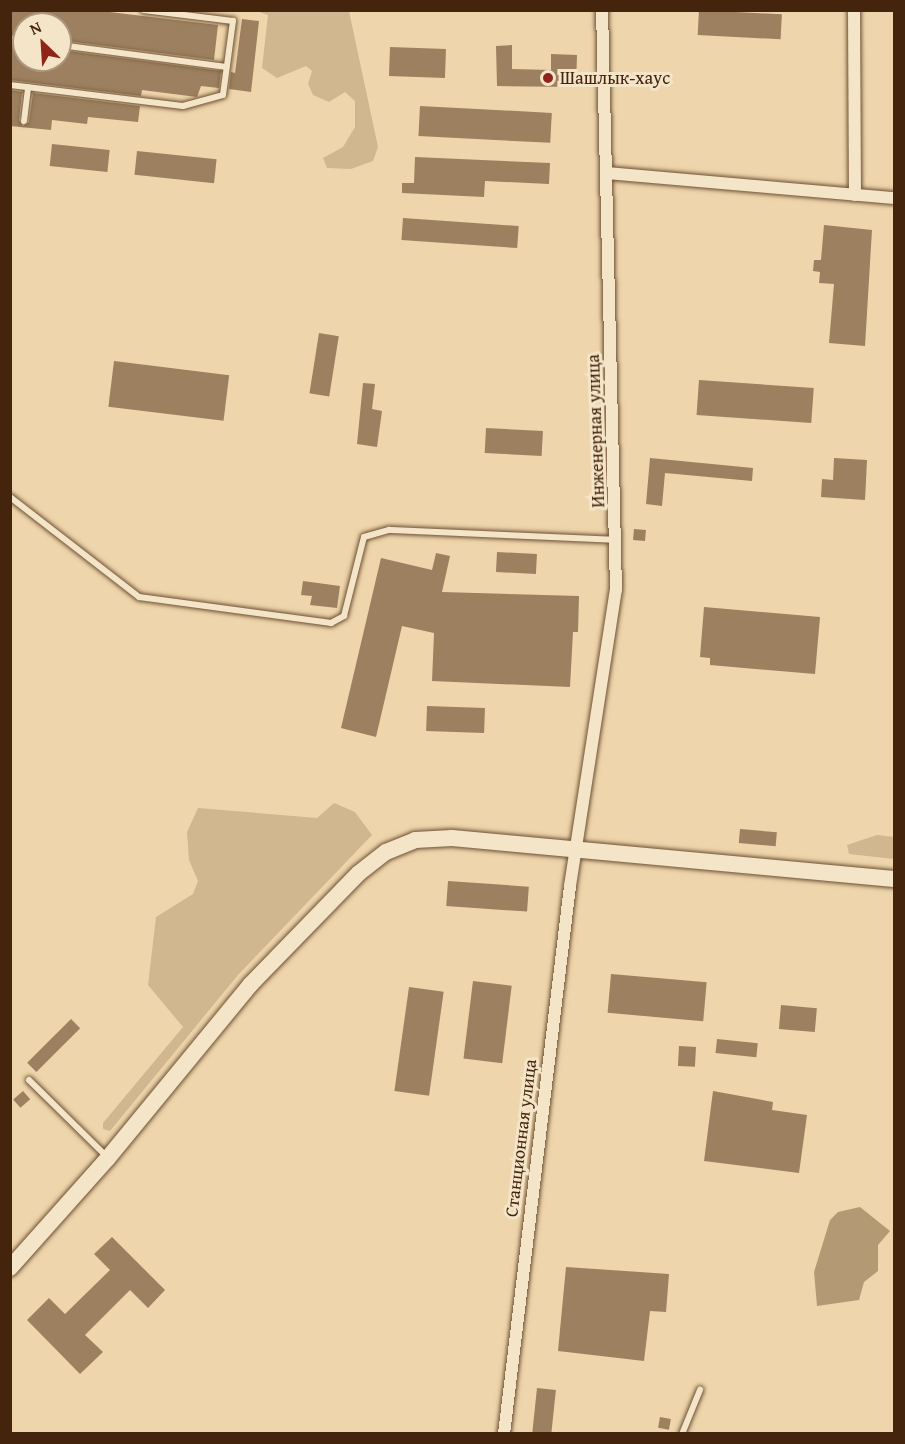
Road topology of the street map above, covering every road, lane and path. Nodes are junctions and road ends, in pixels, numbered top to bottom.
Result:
1 (144, 10) edge
2 (214, 10) edge
3 (602, 10) edge
4 (854, 10) edge
5 (213, 19) junction
6 (72, 47) edge
7 (227, 67) junction
8 (10, 85) edge
9 (28, 87) junction
10 (24, 121) dead end
11 (607, 173) junction
12 (855, 195) junction
13 (894, 198) edge
14 (10, 497) edge
15 (617, 540) junction
16 (576, 847) junction
17 (894, 879) edge
18 (29, 1080) dead end
19 (108, 1158) junction
20 (10, 1268) edge
21 (700, 1390) dead end
22 (504, 1434) edge
23 (682, 1434) edge

1 - 5 lane
2 - 5 lane
3 - 11 street, Инженерная улица
4 - 12 street
5 - 7 lane
6 - 7 lane
7 - 9 lane
8 - 9 lane
9 - 10 lane
11 - 12 street
11 - 15 street, Инженерная улица
12 - 13 street
14 - 15 lane
15 - 16 street, Инженерная улица
16 - 17 street
16 - 19 street
16 - 22 street, Станционная улица
18 - 19 lane
19 - 20 street
21 - 23 lane

